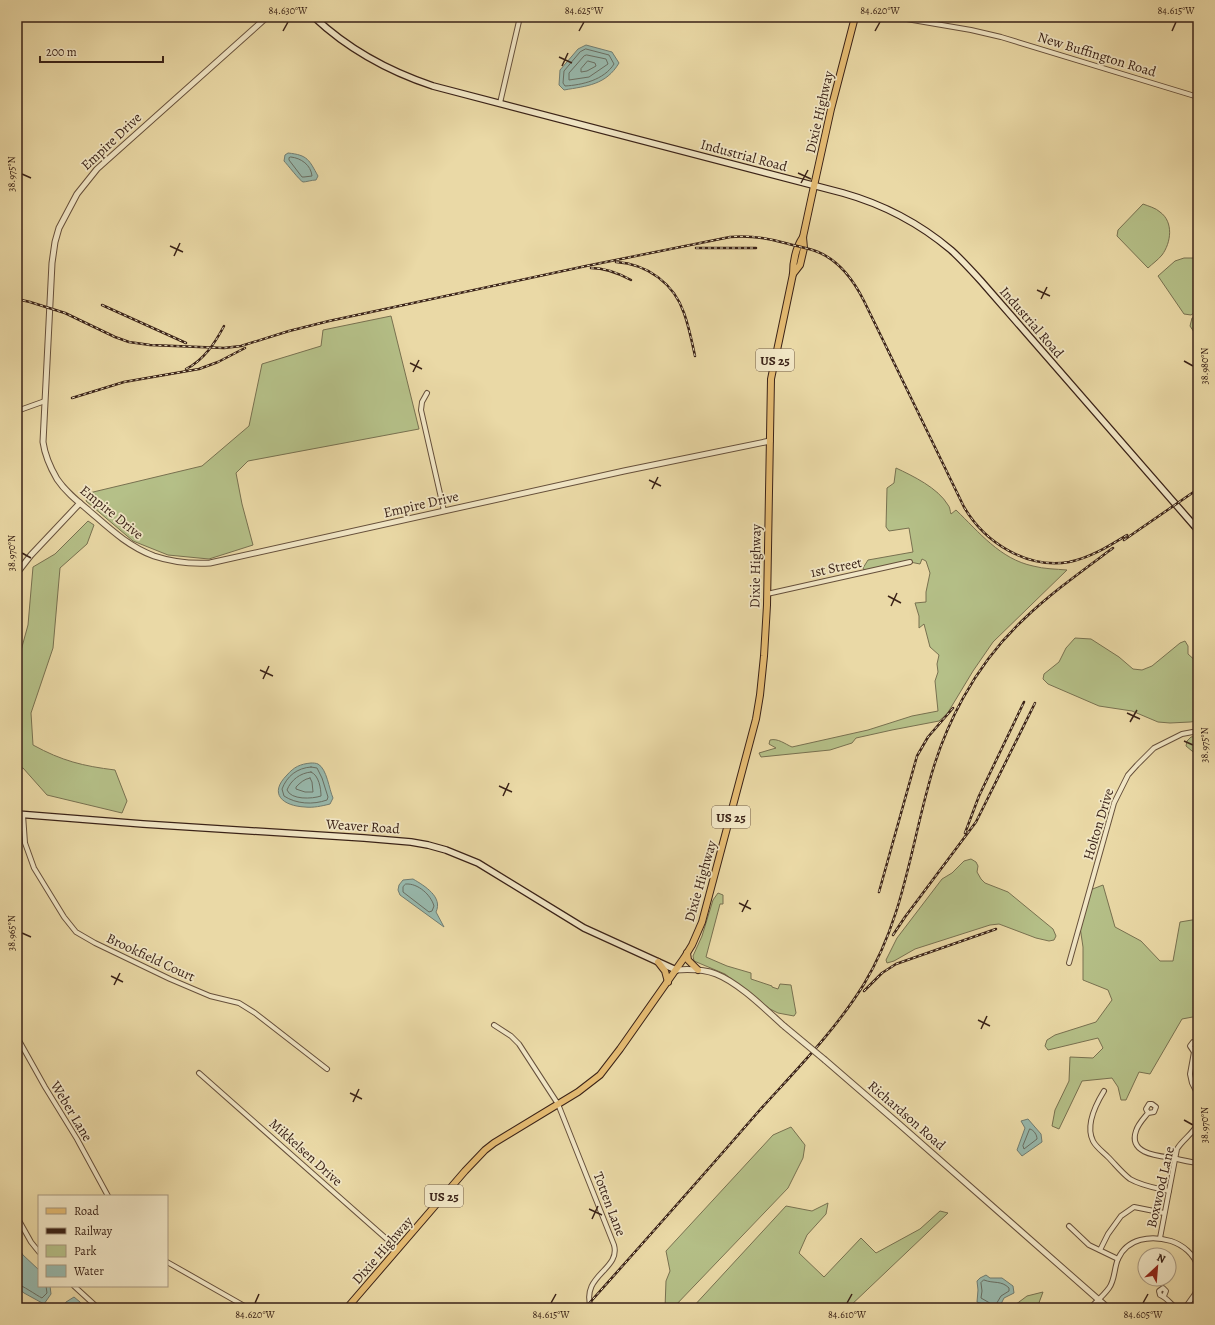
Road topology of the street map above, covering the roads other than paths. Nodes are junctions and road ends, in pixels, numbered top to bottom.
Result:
1 (267, 17) edge
2 (314, 17) edge
3 (520, 17) edge
4 (855, 17) edge
5 (895, 17) edge
6 (1198, 97) edge
7 (500, 103) junction
8 (814, 186) junction
9 (427, 393) dead end
10 (45, 401) junction
11 (17, 411) edge
12 (770, 441) junction
13 (80, 503) junction
14 (444, 511) junction
15 (1198, 530) edge
16 (910, 562) dead end
17 (17, 573) edge
18 (767, 594) junction
19 (1198, 731) edge
20 (20, 815) edge
21 (687, 953) junction
22 (658, 962) junction
23 (1069, 963) dead end
24 (676, 970) junction
25 (698, 970) junction
26 (668, 982) junction
27 (494, 1025) dead end
28 (18, 1037) edge
29 (1198, 1043) edge
30 (1198, 1047) edge
31 (1194, 1052) junction
32 (327, 1069) dead end
33 (199, 1073) dead end
34 (1104, 1091) dead end
35 (1198, 1095) edge
36 (558, 1104) junction
37 (1148, 1113) dead end
38 (1198, 1123) edge
39 (1175, 1159) junction
40 (1198, 1163) edge
41 (1169, 1191) junction
42 (107, 1195) edge
43 (1164, 1213) junction
44 (17, 1217) edge
45 (1069, 1226) dead end
46 (1160, 1238) junction
47 (398, 1249) junction
48 (1100, 1250) junction
49 (38, 1251) edge
50 (1198, 1252) edge
51 (1193, 1256) junction
52 (1118, 1259) junction
53 (168, 1263) edge
54 (1198, 1267) edge
55 (75, 1287) edge
56 (1198, 1287) edge
57 (1164, 1296) dead end
58 (1098, 1300) junction
59 (98, 1308) edge
60 (248, 1308) edge
61 (347, 1308) edge
62 (591, 1308) edge
63 (1090, 1308) edge
64 (1108, 1308) edge
65 (1176, 1308) edge
66 (1185, 1308) edge

1 - 10 street, Empire Drive
2 - 7 main road, Industrial Road
3 - 7 street
4 - 8 main road, Dixie Highway / US 25
5 - 6 street, New Buffington Road
7 - 8 main road, Industrial Road
8 - 12 main road, Dixie Highway / US 25
8 - 15 main road, Industrial Road
9 - 14 street
10 - 11 street
10 - 13 street, Empire Drive
12 - 14 street, Empire Drive
12 - 18 main road, Dixie Highway / US 25
13 - 14 street, Empire Drive
13 - 17 street
16 - 18 street, 1st Street
18 - 21 main road, Dixie Highway / US 25
19 - 23 street, Holton Drive
20 - 22 main road, Weaver Road
20 - 32 street, Brookfield Court
21 - 24 main road, Dixie Highway / US 25
21 - 25 main road
22 - 24 main road, Weaver Road
22 - 26 main road
24 - 25 street, Richardson Road
24 - 26 main road, Dixie Highway / US 25
25 - 58 street, Richardson Road, bridge
26 - 36 main road, Dixie Highway / US 25
27 - 36 street, Totten Lane
28 - 42 street, Weber Lane
29 - 31 street
30 - 31 street
31 - 35 street
33 - 47 street, Mikkelsen Drive
34 - 41 street
36 - 47 main road, Dixie Highway / US 25
36 - 62 street, Totten Lane
37 - 39 street
38 - 39 street, Boxwood Lane
39 - 40 street
39 - 41 street, Boxwood Lane
41 - 43 street, Boxwood Lane
43 - 46 street, Boxwood Lane
43 - 48 street
44 - 49 street
45 - 48 street
46 - 51 street
46 - 52 street
47 - 61 main road, Dixie Highway / US 25
48 - 52 street
50 - 51 street
51 - 54 street
52 - 58 street
53 - 60 street
55 - 59 street
56 - 66 street
57 - 65 street
58 - 63 street
58 - 64 street, Richardson Road

